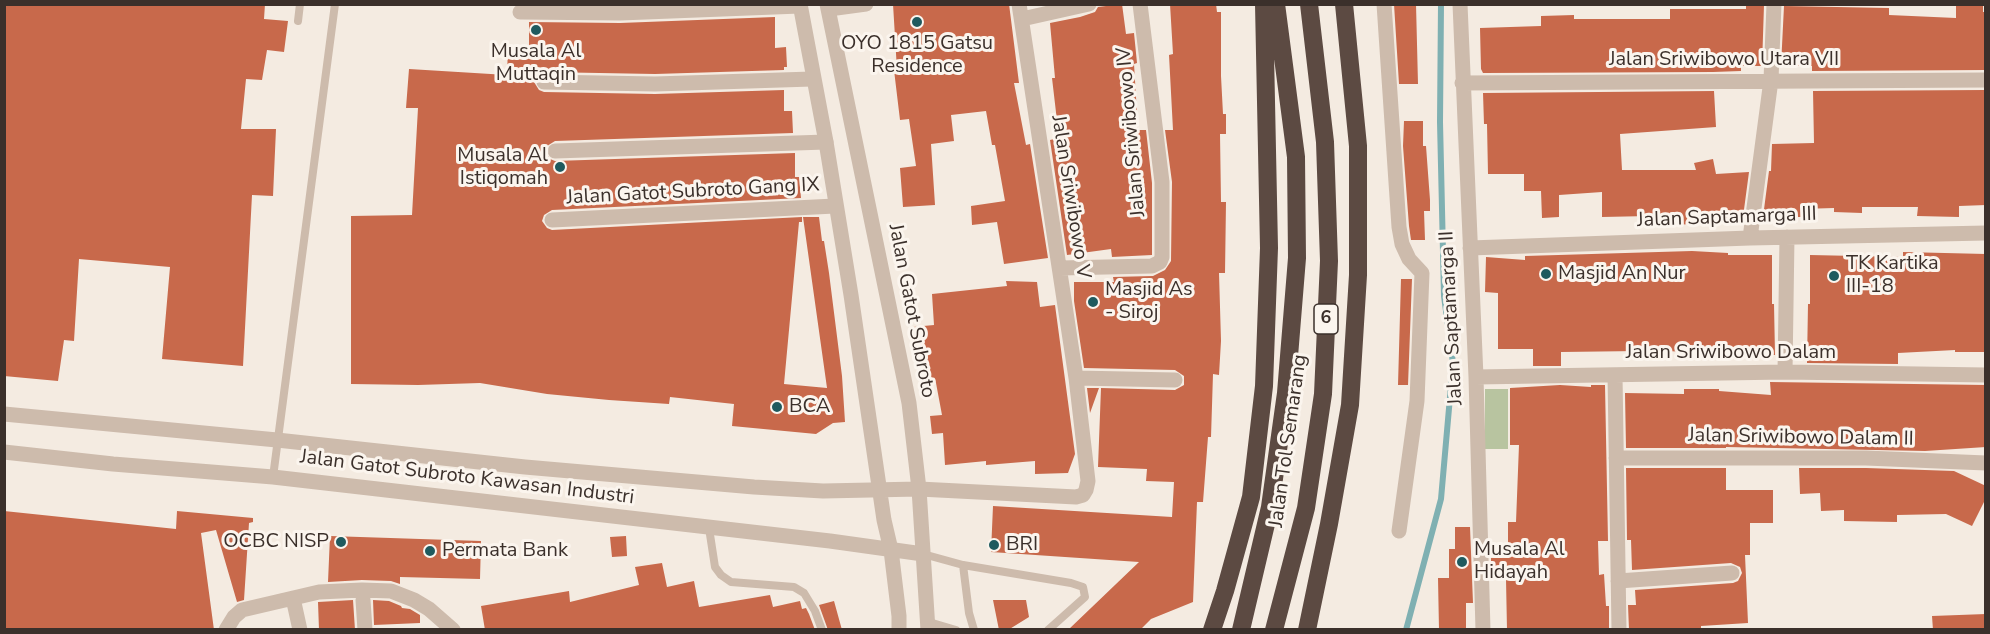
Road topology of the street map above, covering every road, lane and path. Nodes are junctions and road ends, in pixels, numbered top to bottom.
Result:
1 (300, 4) edge
2 (335, 4) edge
3 (866, 4) edge
4 (1089, 4) edge
5 (1140, 4) edge
6 (1264, 4) edge
7 (1276, 4) edge
8 (1309, 4) edge
9 (1344, 4) edge
10 (1384, 4) edge
11 (1460, 4) edge
12 (1774, 4) edge
13 (800, 5) edge
14 (828, 7) edge
15 (520, 12) dead end
16 (1020, 12) edge
17 (298, 21) dead end
18 (812, 79) junction
19 (1771, 80) junction
20 (1986, 80) edge
21 (544, 82) dead end
22 (1462, 83) junction
23 (826, 142) junction
24 (555, 151) dead end
25 (835, 206) junction
26 (552, 219) dead end
27 (1986, 233) edge
28 (1787, 237) junction
29 (1750, 238) junction
30 (1470, 248) junction
31 (1060, 268) junction
32 (1785, 372) junction
33 (1615, 375) junction
34 (1986, 375) edge
35 (1476, 377) junction
36 (1076, 378) junction
37 (1176, 380) dead end
38 (4, 414) edge
39 (277, 440) junction
40 (4, 452) edge
41 (1616, 458) junction
42 (1986, 463) edge
43 (273, 477) junction
44 (880, 489) junction
45 (920, 489) junction
46 (1076, 497) joint
47 (709, 528) junction
48 (1399, 531) dead end
49 (891, 550) junction
50 (923, 554) junction
51 (963, 565) junction
52 (1732, 573) dead end
53 (1618, 581) junction
54 (293, 598) junction
55 (363, 600) dead end
56 (928, 626) edge
57 (1242, 629) edge
58 (226, 630) edge
59 (300, 630) edge
60 (365, 630) edge
61 (453, 630) edge
62 (822, 630) edge
63 (899, 630) edge
64 (956, 630) edge
65 (974, 630) edge
66 (1048, 630) edge
67 (1212, 630) edge
68 (1274, 630) edge
69 (1307, 630) edge
70 (1483, 630) edge
71 (1619, 630) edge

1 - 17 lane
2 - 39 lane
3 - 14 street
4 - 16 street
5 - 31 street, Jalan Sriwibowo IV
6 - 67 highway
7 - 57 highway, Jalan Tol Semarang / 6
8 - 68 highway, Jalan Tol Semarang / 6
9 - 69 highway
10 - 48 street
11 - 22 street, Jalan Saptamarga II
12 - 19 street
13 - 15 street
13 - 18 street
14 - 45 street, Jalan Gatot Subroto
16 - 31 street, Jalan Sriwibowo V
18 - 21 street
18 - 23 street
19 - 20 street, Jalan Sriwibowo Utara VII
19 - 22 street, Jalan Sriwibowo Utara VII
19 - 29 street
22 - 30 street, Jalan Saptamarga II
23 - 24 street
23 - 25 street
25 - 26 street, Jalan Gatot Subroto Gang IX
25 - 44 street
27 - 28 street, Jalan Saptamarga III
28 - 29 street, Jalan Saptamarga III
28 - 32 street
29 - 30 street, Jalan Saptamarga III
30 - 35 street, Jalan Saptamarga II
31 - 36 street, Jalan Sriwibowo V
32 - 33 street, Jalan Sriwibowo Dalam
32 - 34 street, Jalan Sriwibowo Dalam
33 - 35 street, Jalan Sriwibowo Dalam
33 - 41 street
35 - 70 street, Jalan Saptamarga II
36 - 37 street
36 - 46 street, Jalan Sriwibowo V
38 - 39 street, Jalan Gatot Subroto Kawasan Industri
39 - 43 lane
39 - 44 street, Jalan Gatot Subroto Kawasan Industri
40 - 43 street, Jalan Gatot Subroto Kawasan Industri
41 - 42 street, Jalan Sriwibowo Dalam II
41 - 53 street
43 - 47 street, Jalan Gatot Subroto Kawasan Industri
44 - 45 street, Jalan Gatot Subroto Kawasan Industri
44 - 49 street
45 - 46 street, Jalan Gatot Subroto Kawasan Industri
45 - 50 street, Jalan Gatot Subroto
47 - 49 street, Jalan Gatot Subroto Kawasan Industri
47 - 62 lane
49 - 50 street, Jalan Gatot Subroto Kawasan Industri
49 - 63 street
50 - 51 lane
50 - 56 street, Jalan Gatot Subroto
51 - 65 lane
51 - 66 lane
52 - 53 street
53 - 71 street
54 - 58 street
54 - 59 street
54 - 61 street
55 - 60 street
56 - 64 lane

